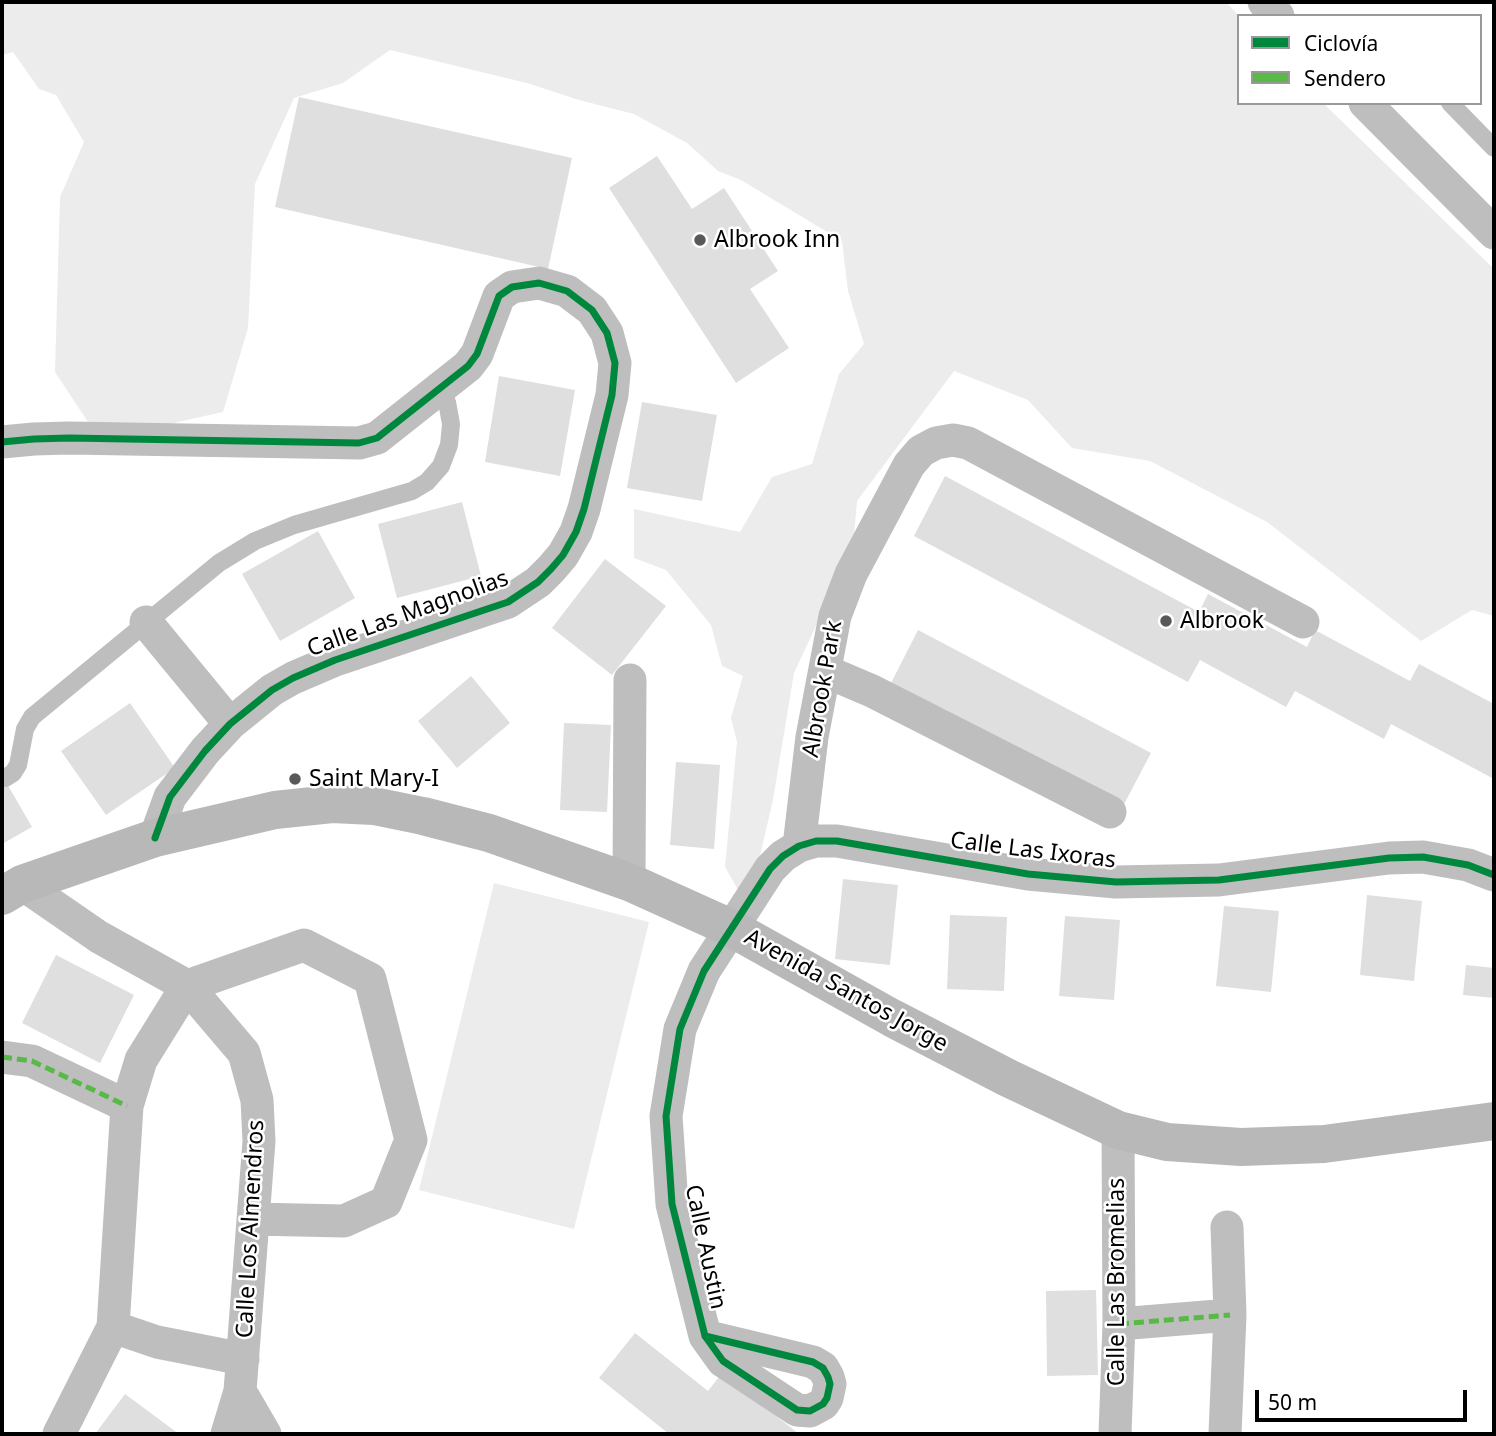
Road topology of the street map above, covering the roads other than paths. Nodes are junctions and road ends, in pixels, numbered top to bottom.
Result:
1 (1367, 105) edge
2 (1452, 105) edge
3 (1494, 148) edge
4 (1494, 233) edge
5 (447, 402) dead end
6 (2, 442) edge
7 (146, 622) junction
8 (1303, 622) dead end
9 (825, 671) junction
10 (630, 680) dead end
11 (230, 724) junction
12 (5, 778) dead end
13 (1110, 812) dead end
14 (155, 838) junction
15 (799, 846) junction
16 (1494, 875) edge
17 (629, 882) junction
18 (12, 890) edge
19 (731, 928) junction
20 (187, 986) junction
21 (2, 1057) edge
22 (127, 1106) junction
23 (1494, 1121) edge
24 (1118, 1130) junction
25 (253, 1219) junction
26 (1227, 1227) dead end
27 (1230, 1315) junction
28 (1119, 1324) junction
29 (113, 1327) junction
30 (705, 1336) dead end
31 (243, 1359) junction
32 (240, 1391) junction
33 (59, 1434) edge
34 (227, 1434) edge
35 (265, 1434) edge
36 (1115, 1434) edge
37 (1225, 1434) edge

1 - 4 street
2 - 3 lane
5 - 7 lane
6 - 11 street, Calle Las Magnolias
7 - 11 street
7 - 12 lane
8 - 9 street, Albrook Park
9 - 13 street
9 - 15 street, Albrook Park
10 - 17 street
11 - 14 street, Calle Las Magnolias
14 - 17 main road, Avenida Santos Jorge
14 - 18 main road, Avenida Santos Jorge
15 - 16 street, Calle Las Ixoras
15 - 19 street, Calle Las Ixoras
17 - 19 main road, Avenida Santos Jorge
18 - 20 street, Calle Los Almendros
19 - 24 main road, Avenida Santos Jorge
19 - 30 street, Calle Austin
20 - 22 street
20 - 25 street, Calle Los Almendros
20 - 25 street
21 - 22 street
22 - 29 street
23 - 24 main road, Avenida Santos Jorge
24 - 28 street, Calle Las Bromelias
25 - 31 street, Calle Los Almendros
26 - 27 street
27 - 28 street
27 - 37 street
28 - 36 street, Calle Las Bromelias
29 - 31 street
29 - 33 street
31 - 32 street, Calle Los Almendros
32 - 34 street, Calle Los Almendros
32 - 35 street

